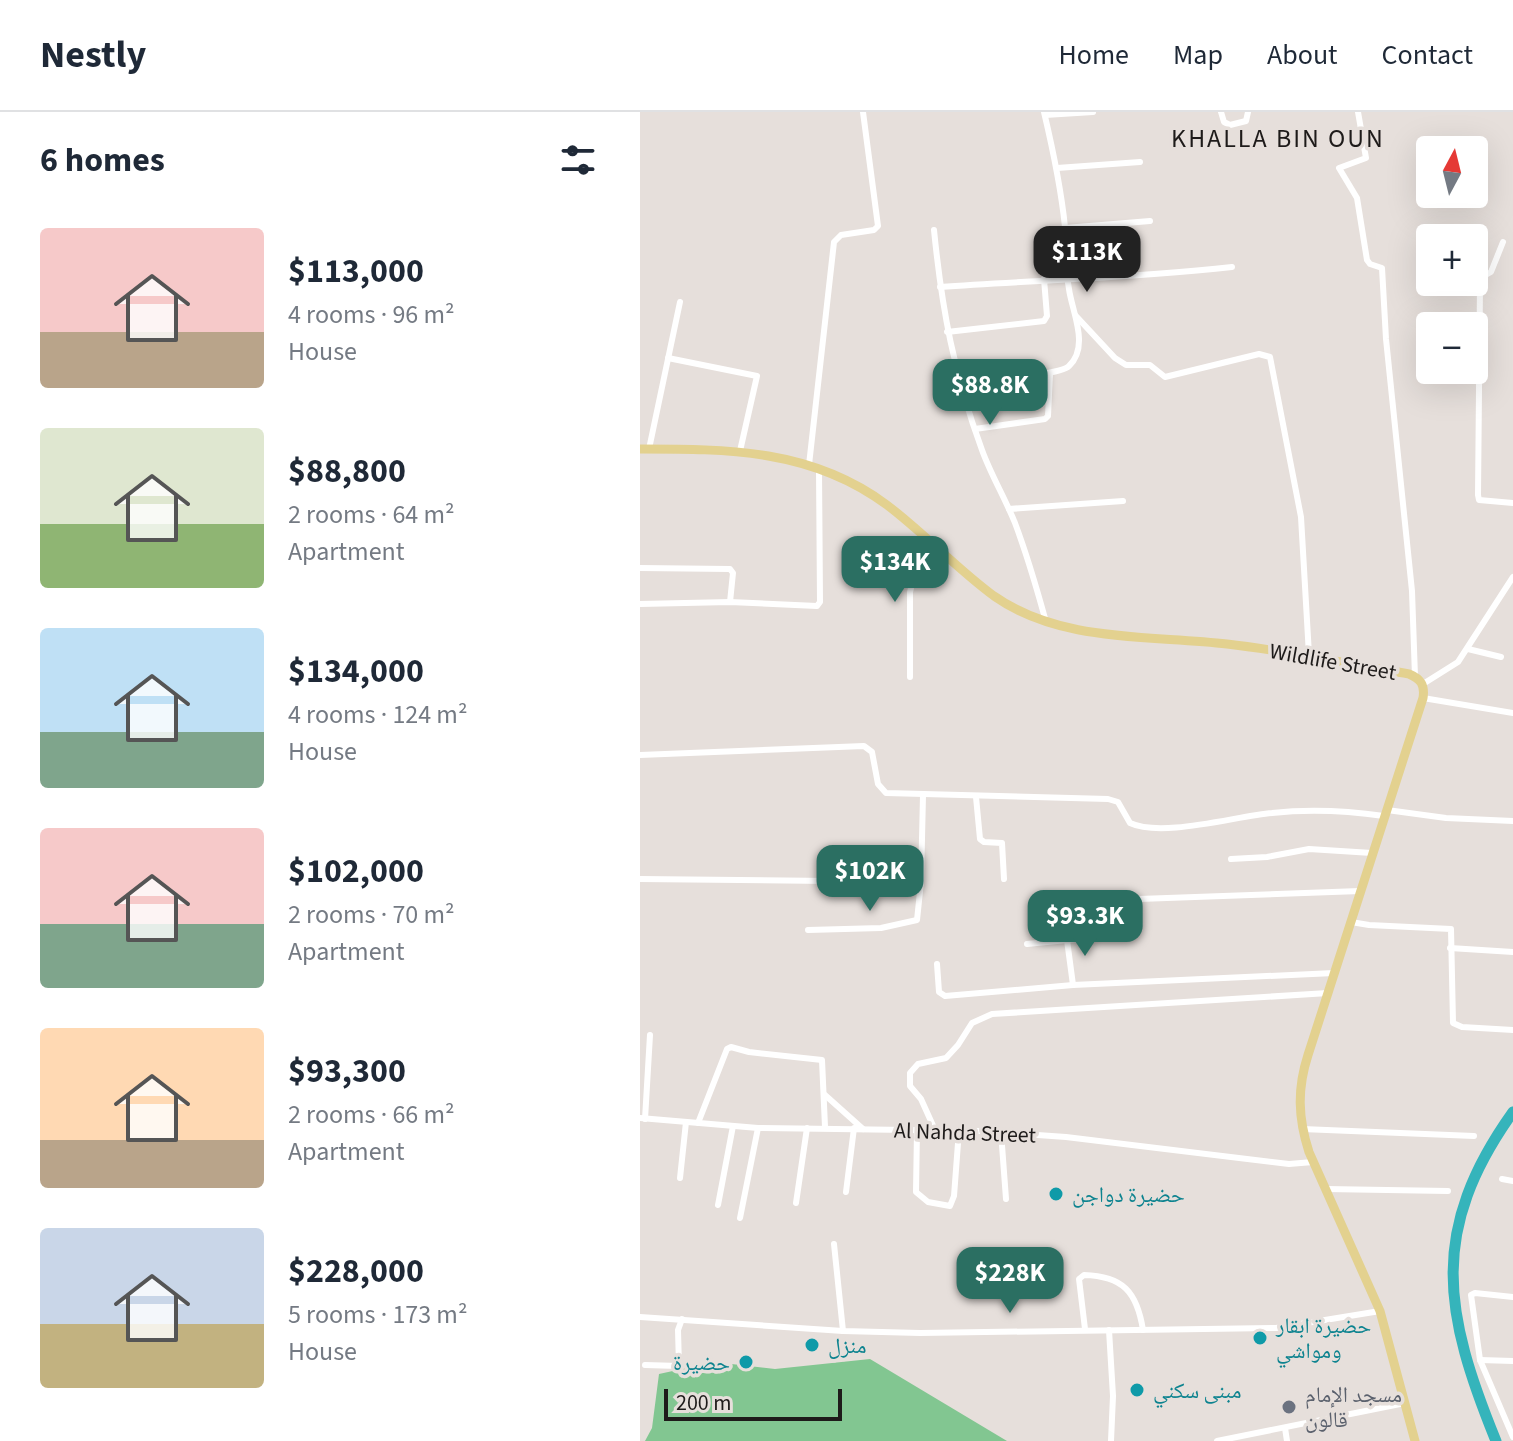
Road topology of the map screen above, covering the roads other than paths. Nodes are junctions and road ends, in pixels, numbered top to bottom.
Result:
1 (863, 112) edge
2 (1093, 112) edge
3 (1221, 112) edge
4 (1248, 112) edge
5 (1358, 112) edge
6 (1044, 114) edge
7 (1140, 162) dead end
8 (1057, 168) junction
9 (1150, 221) dead end
10 (1065, 228) junction
11 (934, 230) dead end
12 (1503, 242) dead end
13 (1232, 267) dead end
14 (1044, 279) junction
15 (1068, 280) junction
16 (940, 287) junction
17 (680, 302) dead end
18 (1076, 316) junction
19 (947, 332) junction
20 (668, 358) junction
21 (1050, 373) junction
22 (961, 383) junction
23 (975, 429) junction
24 (644, 449) edge
25 (740, 451) junction
26 (814, 467) junction
27 (1123, 501) dead end
28 (1513, 503) edge
29 (1009, 509) junction
30 (924, 536) junction
31 (640, 568) edge
32 (1513, 577) edge
33 (730, 602) junction
34 (640, 604) edge
35 (1046, 622) junction
36 (1468, 649) junction
37 (1309, 655) junction
38 (1501, 657) dead end
39 (910, 677) dead end
40 (1419, 680) junction
41 (1423, 698) junction
42 (1513, 713) edge
43 (640, 755) edge
44 (923, 795) junction
45 (976, 797) junction
46 (1386, 813) junction
47 (1513, 821) edge
48 (1372, 853) junction
49 (1231, 859) dead end
50 (640, 879) edge
51 (1004, 879) dead end
52 (921, 882) junction
53 (1360, 891) junction
54 (1139, 899) dead end
55 (1351, 922) junction
56 (808, 930) dead end
57 (1103, 937) dead end
58 (1067, 940) junction
59 (1027, 944) dead end
60 (1450, 948) junction
61 (1513, 952) edge
62 (937, 964) dead end
63 (1334, 973) junction
64 (1073, 985) junction
65 (1328, 993) junction
66 (1513, 1030) edge
67 (650, 1035) dead end
68 (825, 1095) junction
69 (643, 1118) edge
70 (686, 1122) junction
71 (698, 1123) junction
72 (733, 1126) junction
73 (825, 1127) junction
74 (758, 1128) junction
75 (807, 1128) junction
76 (854, 1128) junction
77 (863, 1129) junction
78 (1302, 1129) junction
79 (917, 1130) junction
80 (935, 1130) junction
81 (959, 1130) junction
82 (1001, 1132) junction
83 (1474, 1136) dead end
84 (1313, 1162) junction
85 (680, 1178) dead end
86 (1502, 1179) dead end
87 (1513, 1181) edge
88 (1326, 1189) junction
89 (1448, 1191) dead end
90 (846, 1192) dead end
91 (1006, 1199) dead end
92 (796, 1203) dead end
93 (718, 1205) dead end
94 (740, 1218) dead end
95 (834, 1244) dead end
96 (1513, 1297) edge
97 (1380, 1311) junction
98 (640, 1317) edge
99 (682, 1319) junction
100 (1085, 1329) junction
101 (1109, 1330) junction
102 (1143, 1330) junction
103 (843, 1331) junction
104 (1480, 1360) junction
105 (1513, 1361) edge
106 (645, 1365) dead end
107 (1405, 1403) junction
108 (1285, 1428) junction
109 (1255, 1437) edge
110 (1513, 1437) edge
111 (1111, 1441) edge
112 (1217, 1441) edge
113 (1287, 1441) edge
114 (1415, 1441) edge

1 - 26 street
2 - 6 street
3 - 4 street
5 - 40 street
6 - 8 street
7 - 8 street
8 - 10 street
9 - 10 street
10 - 15 street
11 - 16 street
12 - 28 street
13 - 15 street
14 - 15 street
14 - 16 street
14 - 19 street
15 - 18 street
16 - 19 street
17 - 20 street
18 - 21 street
18 - 37 street
19 - 22 street
20 - 24 street
20 - 25 street
21 - 22 street
21 - 23 street
22 - 23 street
23 - 29 street
24 - 25 main road, Wildlife Street
25 - 26 main road, Wildlife Street
26 - 30 main road, Wildlife Street
26 - 33 street
27 - 29 street
29 - 35 street
30 - 35 main road, Wildlife Street
30 - 39 street
31 - 33 street
32 - 36 street
33 - 34 street
35 - 37 main road, Wildlife Street
36 - 38 street
36 - 40 street
37 - 40 main road, Wildlife Street
40 - 41 main road, Wildlife Street
41 - 42 street
41 - 46 main road, Wildlife Street
43 - 44 street
44 - 45 street
44 - 52 street
45 - 46 street
45 - 51 street
46 - 47 street
46 - 48 main road, Wildlife Street
48 - 49 street
48 - 53 main road, Wildlife Street
50 - 52 street
52 - 56 street
53 - 54 street
53 - 55 main road, Wildlife Street
55 - 60 street
55 - 63 main road, Wildlife Street
57 - 58 street
58 - 59 street
58 - 64 street
60 - 61 street
60 - 66 street
62 - 64 street
63 - 64 street
63 - 65 main road, Wildlife Street
65 - 78 main road, Wildlife Street
65 - 80 street
67 - 69 street
68 - 71 street
68 - 73 street
68 - 77 street
69 - 70 street, Al Nahda Street
70 - 71 street, Al Nahda Street
70 - 85 street
71 - 72 street, Al Nahda Street
72 - 74 street, Al Nahda Street
72 - 93 street
73 - 75 street, Al Nahda Street
73 - 76 street, Al Nahda Street
74 - 75 street, Al Nahda Street
74 - 94 street
75 - 92 street
76 - 77 street, Al Nahda Street
76 - 90 street
77 - 79 street, Al Nahda Street
78 - 83 street
78 - 84 main road, Wildlife Street
79 - 80 street, Al Nahda Street
79 - 81 street
80 - 81 street, Al Nahda Street
81 - 82 street, Al Nahda Street
82 - 84 street, Al Nahda Street
82 - 91 street
84 - 88 main road, Wildlife Street
86 - 87 street
88 - 89 street
88 - 97 main road, Wildlife Street
95 - 103 street
96 - 104 street
97 - 102 street
97 - 107 main road, Wildlife Street
98 - 99 street
99 - 103 street
99 - 106 street
100 - 101 street
100 - 102 street
100 - 103 street
101 - 102 street
101 - 111 street
104 - 105 street
104 - 110 street
107 - 108 street
107 - 114 main road, Wildlife Street
108 - 109 street
108 - 113 street
109 - 112 street

